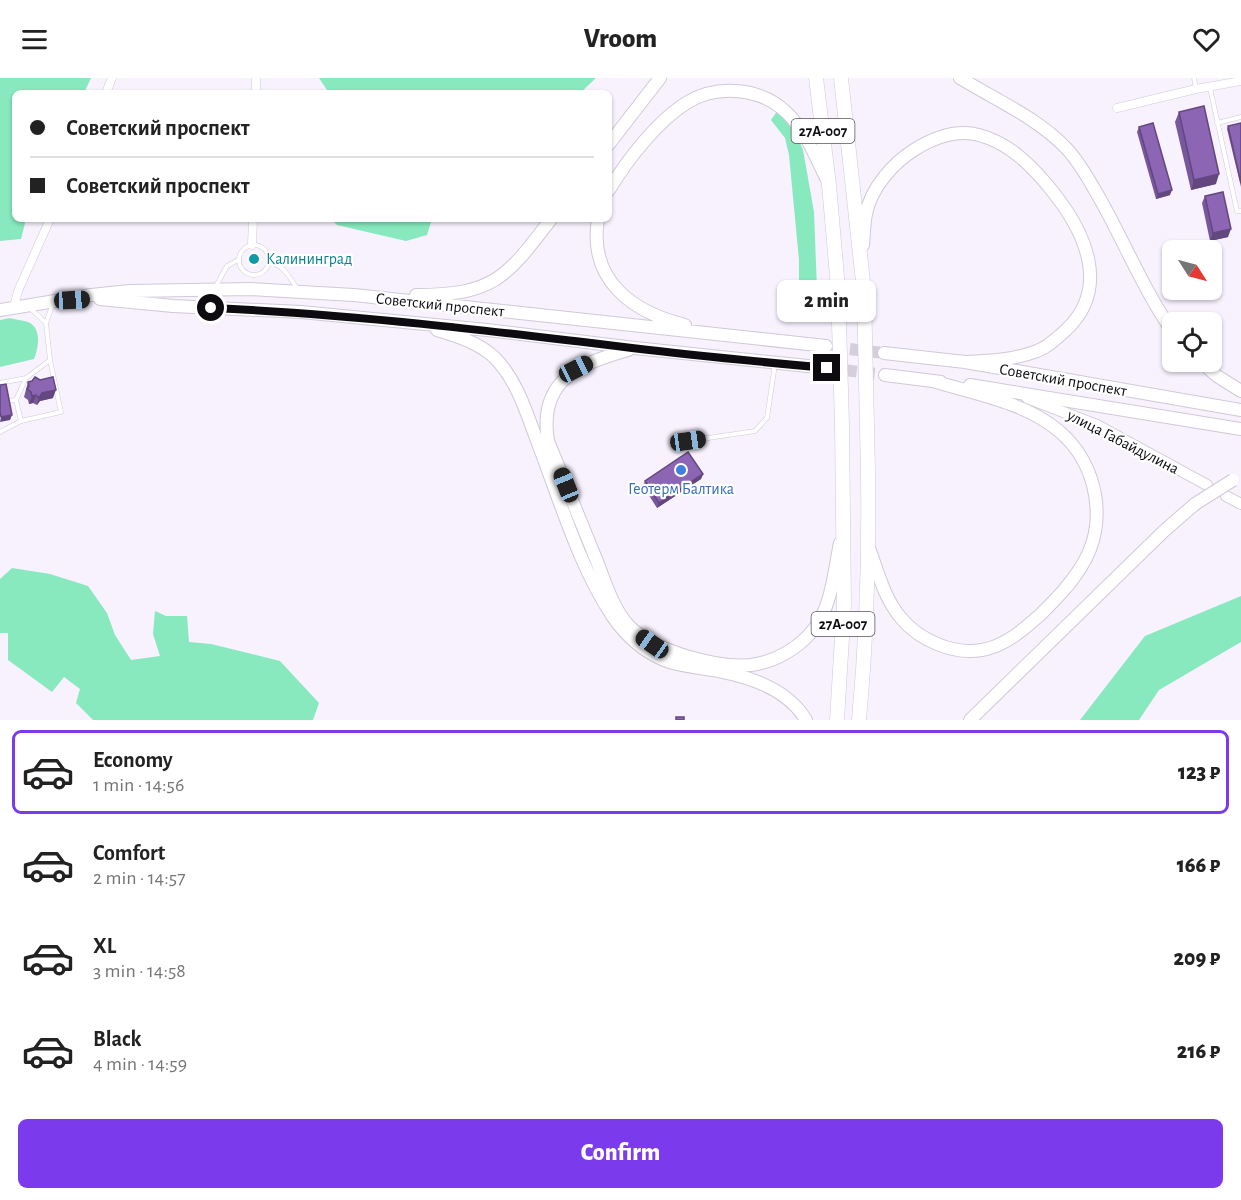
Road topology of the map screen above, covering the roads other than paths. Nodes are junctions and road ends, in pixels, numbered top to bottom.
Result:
1 (660, 78) edge
2 (816, 78) edge
3 (841, 78) edge
4 (960, 78) edge
5 (1194, 78) edge
6 (1241, 81) edge
7 (1210, 88) junction
8 (1196, 89) junction
9 (1117, 108) dead end
10 (1241, 117) edge
11 (1217, 123) junction
12 (612, 140) edge
13 (830, 185) junction
14 (612, 186) edge
15 (1241, 211) edge
16 (49, 222) edge
17 (253, 222) edge
18 (549, 222) edge
19 (598, 222) edge
20 (252, 244) junction
21 (238, 260) junction
22 (269, 262) junction
23 (861, 262) junction
24 (214, 289) junction
25 (299, 292) junction
26 (354, 295) junction
27 (54, 301) junction
28 (21, 306) junction
29 (0, 309) edge
30 (1162, 315) edge
31 (46, 322) junction
32 (411, 322) junction
33 (751, 339) junction
34 (826, 346) tunnel mouth
35 (635, 348) junction
36 (884, 353) tunnel mouth
37 (50, 360) junction
38 (965, 362) junction
39 (775, 363) junction
40 (827, 368) tunnel mouth
41 (1212, 372) edge
42 (885, 375) tunnel mouth
43 (26, 378) junction
44 (933, 381) junction
45 (0, 383) edge
46 (1003, 390) junction
47 (1241, 391) edge
48 (16, 400) junction
49 (6, 401) edge
50 (1241, 410) edge
51 (21, 421) junction
52 (1241, 429) edge
53 (0, 432) edge
54 (688, 441) dead end
55 (1237, 479) edge
56 (1207, 485) dead end
57 (1226, 496) dead end
58 (1241, 504) edge
59 (843, 528) junction
60 (868, 544) junction
61 (806, 720) edge
62 (837, 720) edge
63 (859, 720) edge
64 (970, 720) edge

1 - 12 main road
2 - 13 highway, 27А-007
3 - 23 highway
4 - 30 main road
5 - 8 lane
6 - 7 street
7 - 8 street
7 - 11 lane
8 - 9 street
10 - 11 lane
11 - 15 lane
13 - 14 main road
13 - 59 highway, 27А-007, bridge
16 - 28 street
17 - 20 street
18 - 26 main road
19 - 33 main road
20 - 21 lane
20 - 22 lane
21 - 22 lane
21 - 24 lane
22 - 25 lane
23 - 38 main road
23 - 60 highway, bridge
24 - 25 main road, Советский проспект
24 - 27 main road, Советский проспект
25 - 26 main road, Советский проспект
26 - 33 main road, Советский проспект
27 - 28 main road, Советский проспект
27 - 31 lane
27 - 32 main road, Советский проспект
28 - 29 main road, Советский проспект
28 - 31 lane
31 - 37 lane
32 - 35 main road, Советский проспект
32 - 61 main road
33 - 34 main road, Советский проспект
35 - 39 main road, Советский проспект
35 - 59 main road
36 - 38 main road, Советский проспект
37 - 43 lane
37 - 51 lane
38 - 50 main road, Советский проспект
39 - 40 main road, Советский проспект
39 - 54 lane
41 - 47 main road
42 - 44 main road, Советский проспект
43 - 45 lane
43 - 48 lane
44 - 46 main road, Советский проспект
44 - 60 main road
46 - 52 main road, Советский проспект
46 - 56 main road, улица Габайдулина
48 - 49 lane
48 - 51 lane
51 - 53 lane
55 - 64 main road, bridge
57 - 58 main road
59 - 62 highway, 27А-007
60 - 63 highway, 27А-007

